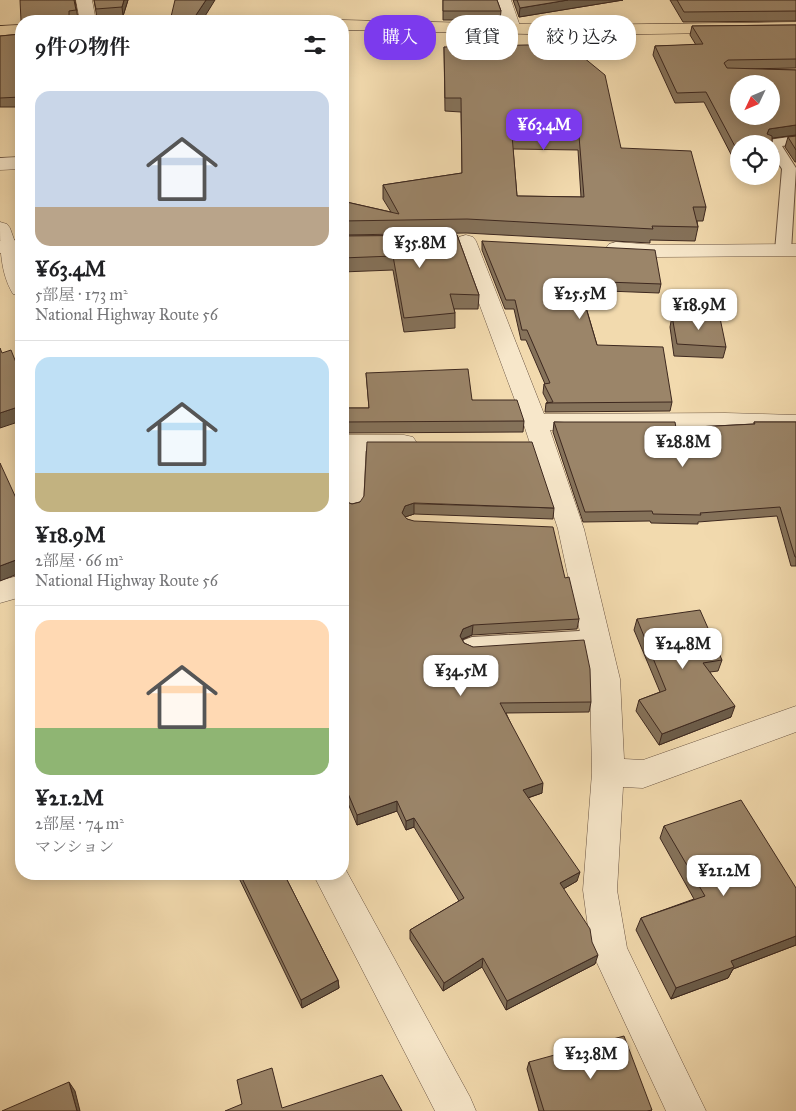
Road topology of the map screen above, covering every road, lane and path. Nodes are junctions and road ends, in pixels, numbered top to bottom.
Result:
1 (84, 0) edge
2 (503, 0) edge
3 (87, 15) edge
4 (508, 15) edge
5 (349, 25) edge
6 (446, 27) edge
7 (796, 27) edge
8 (518, 29) edge
9 (15, 30) edge
10 (0, 31) edge
11 (796, 140) edge
12 (15, 163) edge
13 (0, 164) edge
14 (466, 241) edge
15 (7, 242) edge
16 (600, 248) edge
17 (789, 250) edge
18 (15, 269) edge
19 (796, 423) edge
20 (532, 436) junction
21 (349, 443) edge
22 (424, 443) edge
23 (352, 506) edge
24 (15, 588) edge
25 (0, 592) edge
26 (597, 639) junction
27 (472, 646) edge
28 (796, 719) edge
29 (608, 773) junction
30 (333, 880) edge
31 (456, 1111) edge
32 (686, 1111) edge

1 - 3 street
2 - 4 street
5 - 6 highway
7 - 8 highway
9 - 10 highway
11 - 17 lane
12 - 13 street
14 - 20 street
15 - 18 street
16 - 17 street
19 - 20 street
20 - 26 street
21 - 22 street
21 - 23 lane
24 - 25 street
26 - 27 lane
26 - 29 street
28 - 29 street
29 - 32 street
30 - 31 street

